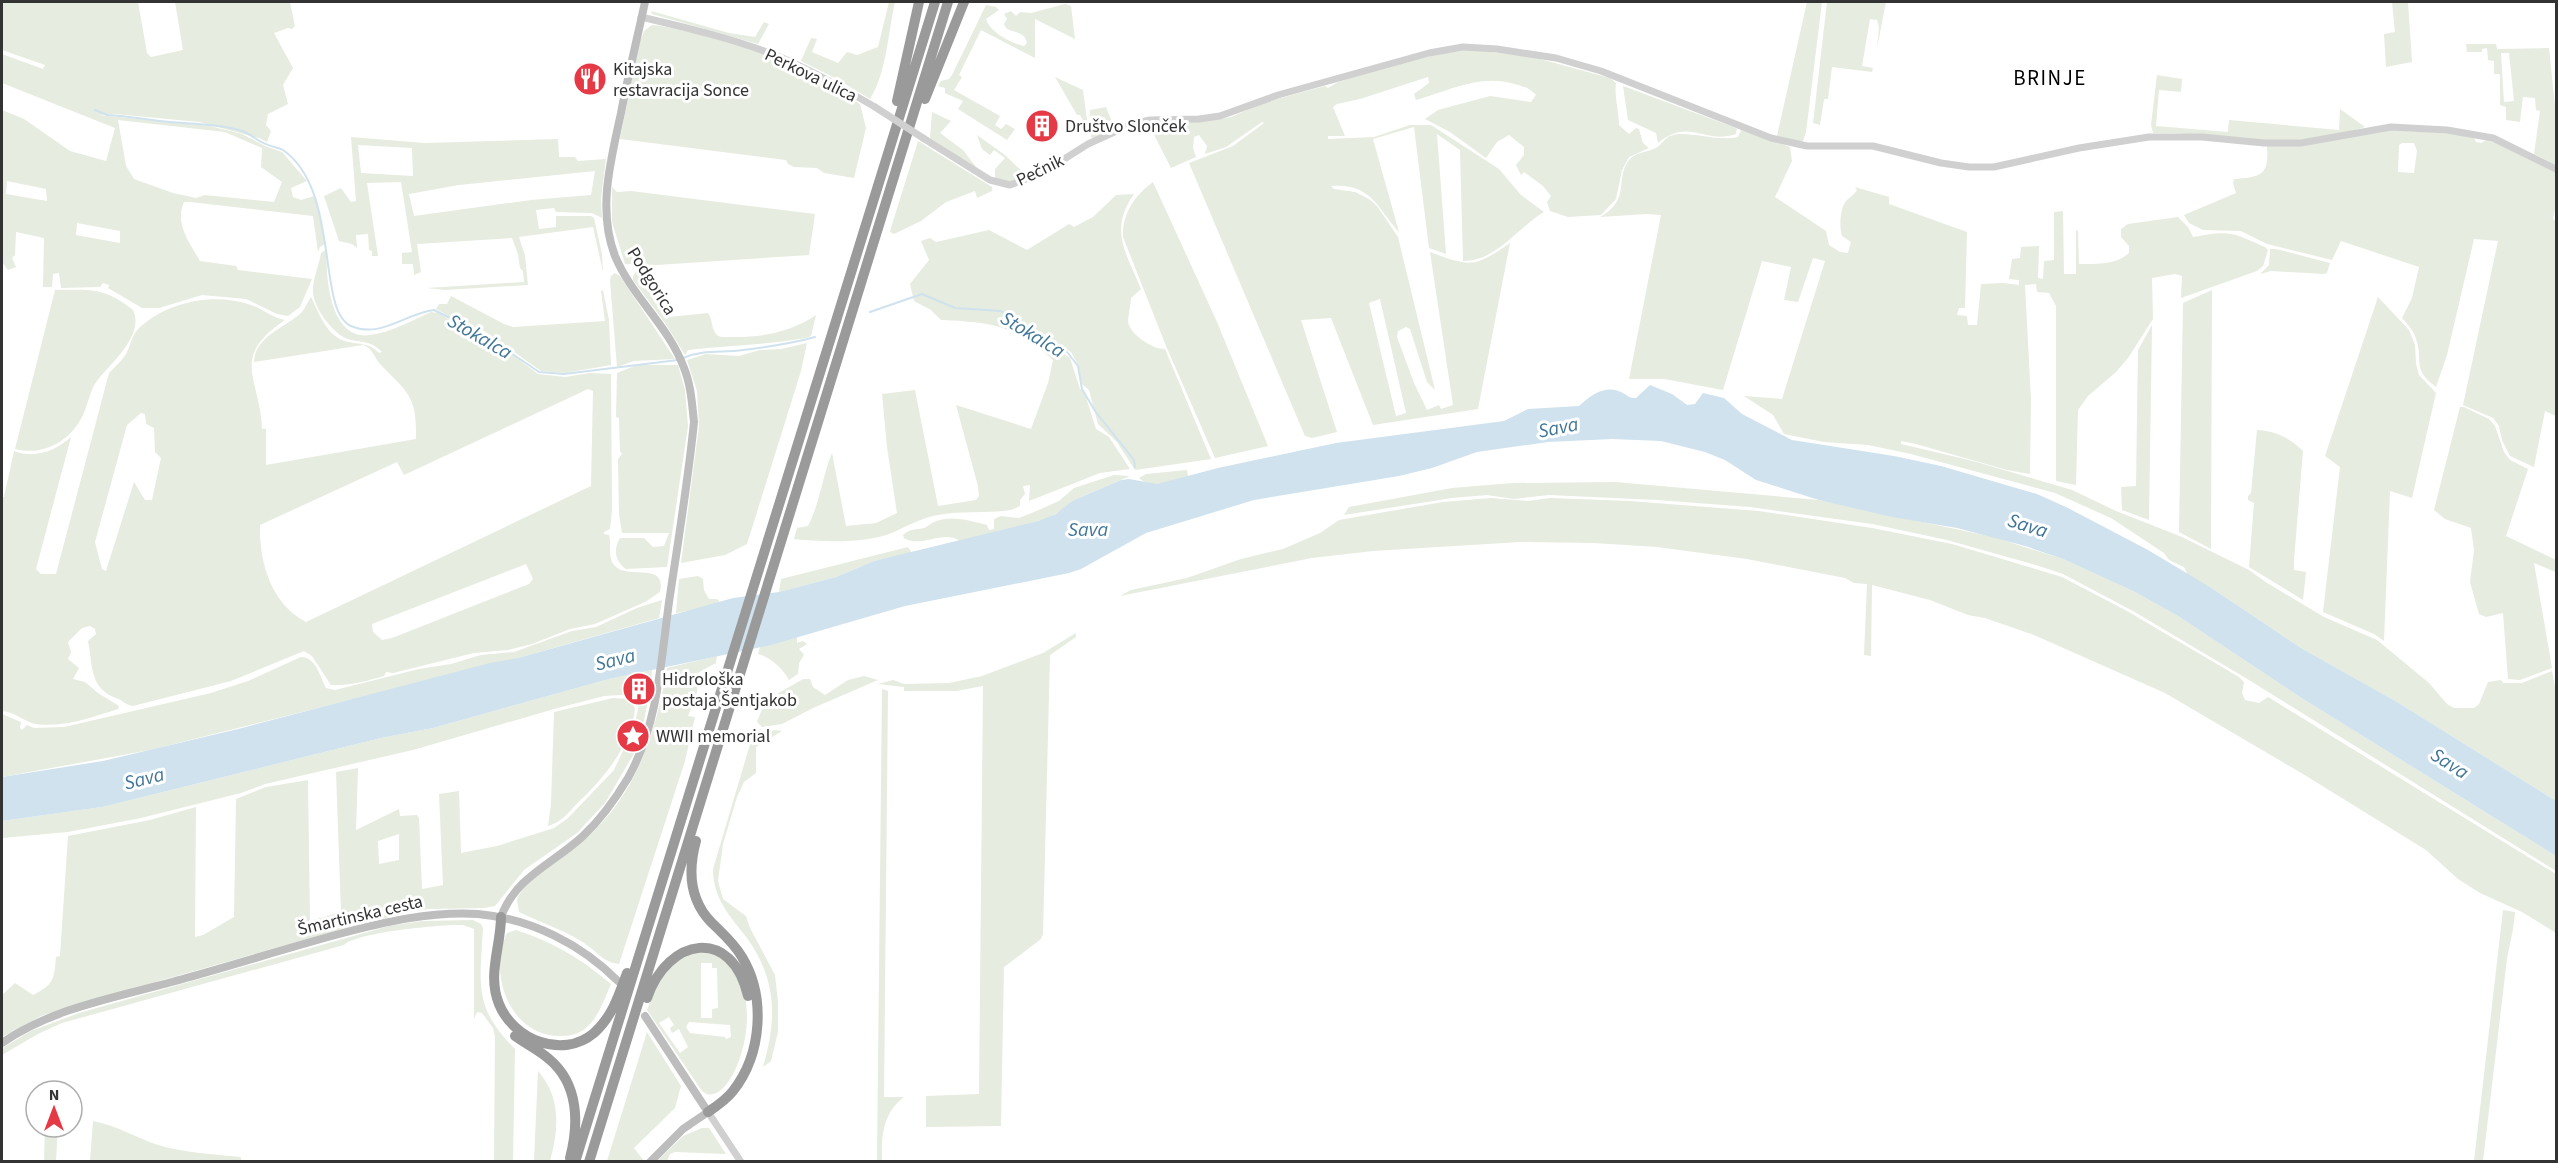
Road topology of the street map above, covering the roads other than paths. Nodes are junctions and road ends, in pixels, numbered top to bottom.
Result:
1 (645, 2) edge
2 (919, 2) edge
3 (935, 2) edge
4 (948, 2) edge
5 (964, 2) edge
6 (641, 19) junction
7 (913, 116) junction
8 (892, 137) junction
9 (923, 138) joint
10 (2553, 168) edge
11 (715, 756) junction
12 (501, 917) junction
13 (642, 944) junction
14 (619, 982) dead end
15 (645, 1016) dead end
16 (631, 1027) junction
17 (2, 1043) edge
18 (708, 1112) junction
19 (569, 1161) edge
20 (575, 1161) edge
21 (590, 1161) edge
22 (650, 1161) edge
23 (741, 1161) edge

1 - 6 main road
2 - 8 highway
3 - 8 highway
4 - 7 highway
5 - 7 highway
6 - 9 street, Perkova ulica, bridge
6 - 12 main road, Podgorica
7 - 11 highway
8 - 13 highway
9 - 10 street, Pečnik
11 - 16 highway
11 - 18 highway
12 - 13 highway
12 - 14 main road, Šmartinska cesta
12 - 17 main road, Šmartinska cesta
12 - 19 highway
13 - 20 highway
15 - 18 main road
16 - 18 highway
16 - 21 highway
18 - 22 main road
18 - 23 street

